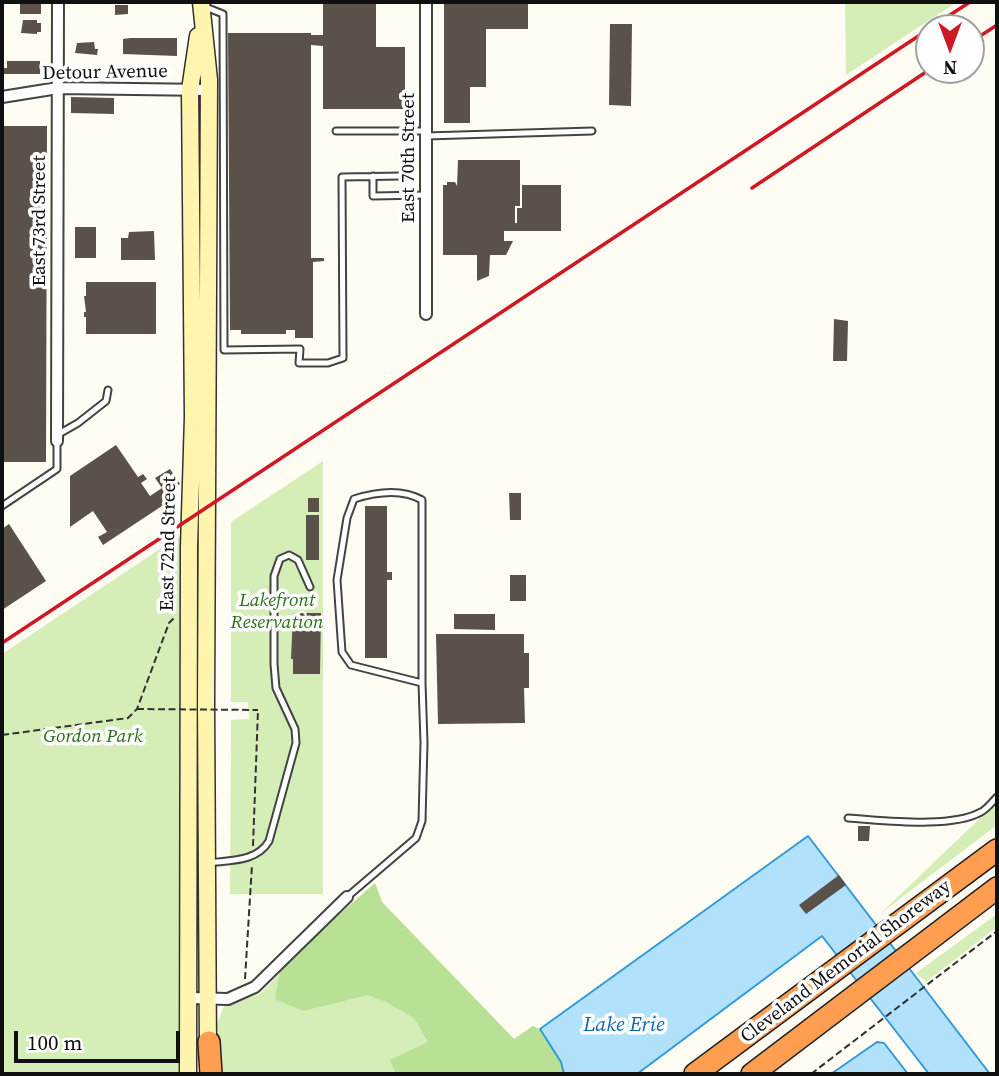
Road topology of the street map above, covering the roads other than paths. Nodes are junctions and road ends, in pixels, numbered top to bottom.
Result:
1 (58, 2) edge
2 (426, 2) edge
3 (201, 7) edge
4 (58, 88) junction
5 (190, 90) junction
6 (209, 90) junction
7 (2, 97) edge
8 (336, 131) dead end
9 (593, 131) dead end
10 (426, 133) junction
11 (373, 176) junction
12 (402, 176) dead end
13 (426, 195) junction
14 (426, 314) dead end
15 (108, 390) dead end
16 (57, 438) junction
17 (2, 506) edge
18 (310, 587) dead end
19 (422, 684) junction
20 (997, 797) edge
21 (848, 818) dead end
22 (997, 850) edge
23 (188, 863) junction
24 (206, 864) junction
25 (997, 888) edge
26 (347, 897) joint
27 (189, 998) junction
28 (209, 998) junction
29 (209, 1042) joint
30 (188, 1074) edge
31 (208, 1074) edge
32 (695, 1074) edge
33 (752, 1074) edge

1 - 4 street, East 73rd Street
2 - 10 street, East 70th Street
3 - 5 main road, East 72nd Street
3 - 6 main road, East 72nd Street
3 - 11 lane
4 - 5 street, Detour Avenue
4 - 7 street, Detour Avenue
4 - 16 street, East 73rd Street
5 - 6 street, Detour Avenue
5 - 23 main road, East 72nd Street
6 - 24 main road, East 72nd Street
8 - 10 lane
9 - 10 lane
10 - 13 street, East 70th Street
11 - 12 lane
11 - 13 lane
13 - 14 street, East 70th Street
15 - 16 lane
16 - 17 lane
18 - 24 lane
19 - 19 lane
19 - 26 lane
20 - 21 lane
22 - 32 highway, Cleveland Memorial Shoreway
23 - 24 main road
23 - 27 main road, East 72nd Street
24 - 28 main road, East 72nd Street
25 - 33 highway, Cleveland Memorial Shoreway
26 - 28 street
27 - 28 street
27 - 30 main road, East 72nd Street
28 - 29 main road, East 72nd Street
29 - 31 highway

